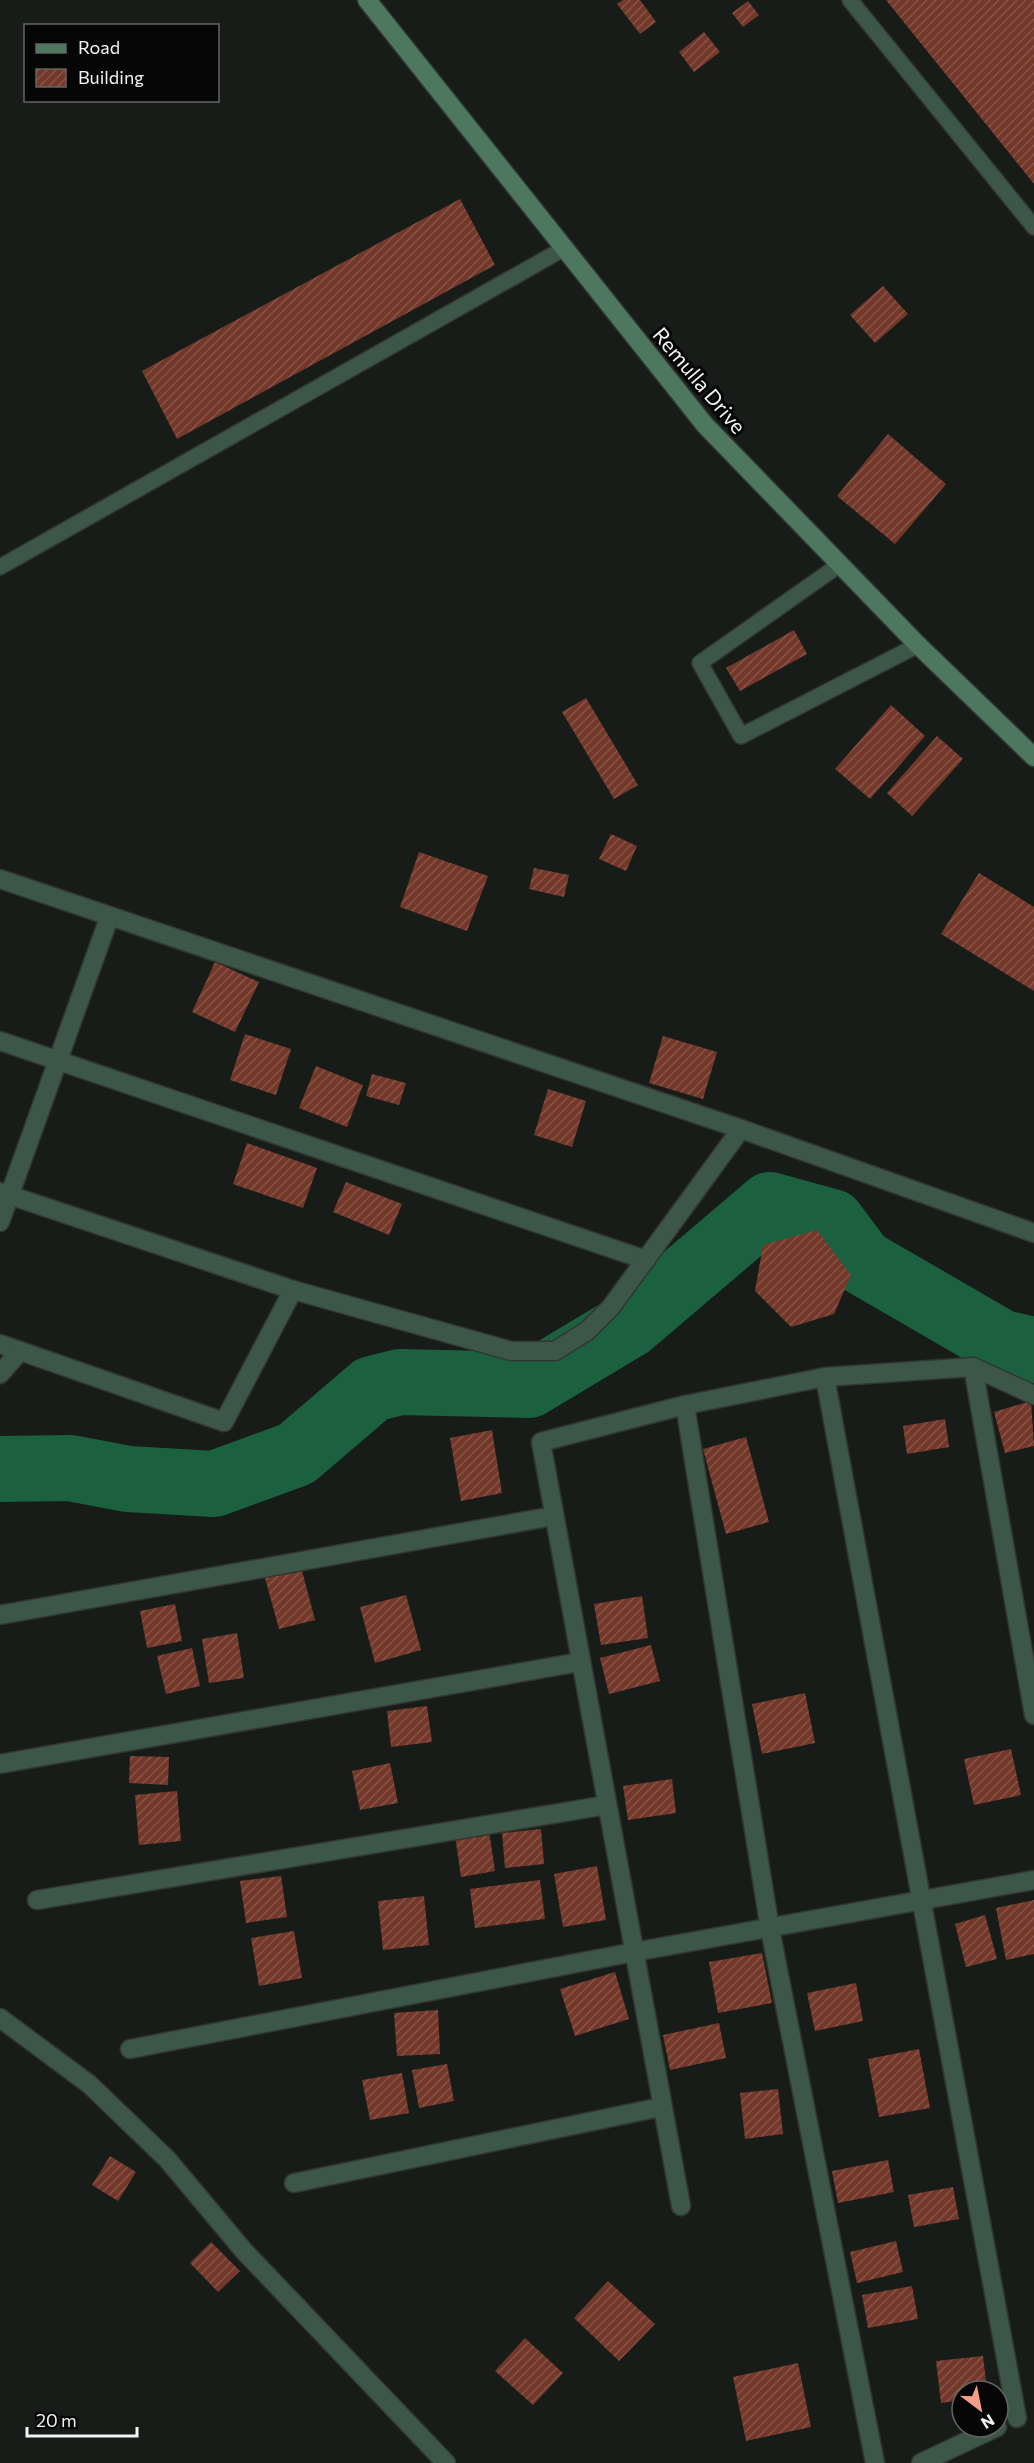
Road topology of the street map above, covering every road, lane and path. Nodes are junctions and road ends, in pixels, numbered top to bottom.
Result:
1 (367, 0) edge
2 (850, 0) edge
3 (1034, 227) edge
4 (563, 249) junction
5 (839, 565) junction
6 (0, 567) edge
7 (918, 645) junction
8 (1034, 757) edge
9 (0, 879) edge
10 (109, 918) junction
11 (0, 1041) edge
12 (58, 1061) junction
13 (741, 1129) junction
14 (5, 1194) edge
15 (0, 1222) edge
16 (1034, 1233) edge
17 (646, 1260) junction
18 (293, 1290) junction
19 (0, 1344) edge
20 (20, 1351) junction
21 (973, 1367) junction
22 (0, 1374) edge
23 (825, 1377) junction
24 (1034, 1395) edge
25 (686, 1406) junction
26 (554, 1515) junction
27 (0, 1615) edge
28 (580, 1662) junction
29 (1034, 1715) edge
30 (0, 1764) edge
31 (607, 1805) junction
32 (1034, 1880) edge
33 (37, 1900) dead end
34 (920, 1902) junction
35 (771, 1929) junction
36 (634, 1952) junction
37 (0, 2018) edge
38 (130, 2049) dead end
39 (661, 2107) junction
40 (294, 2183) dead end
41 (681, 2206) dead end
42 (1025, 2415) edge
43 (1010, 2421) edge
44 (972, 2439) edge
45 (446, 2463) edge
46 (875, 2463) edge
47 (921, 2463) edge

1 - 4 main road, Remulla Drive
2 - 3 lane
4 - 5 main road, Remulla Drive
4 - 6 lane
5 - 7 main road, Remulla Drive
5 - 7 lane
7 - 8 main road, Remulla Drive
9 - 10 street
10 - 12 street
10 - 13 street
11 - 12 street
12 - 14 street
12 - 17 street
13 - 16 street
13 - 17 street
14 - 15 street
14 - 18 street
17 - 18 street
18 - 20 street
19 - 20 street
20 - 22 street
21 - 23 street
21 - 24 street
21 - 29 street
23 - 25 street
23 - 34 street
25 - 26 street
25 - 35 street
26 - 27 street
26 - 28 street
28 - 30 street
28 - 31 street
31 - 33 street
31 - 36 street
32 - 34 street
34 - 35 street
34 - 42 street
35 - 36 street
35 - 46 street
36 - 38 street
36 - 39 street
37 - 45 street
39 - 40 street
39 - 41 street
42 - 43 street
44 - 47 street

